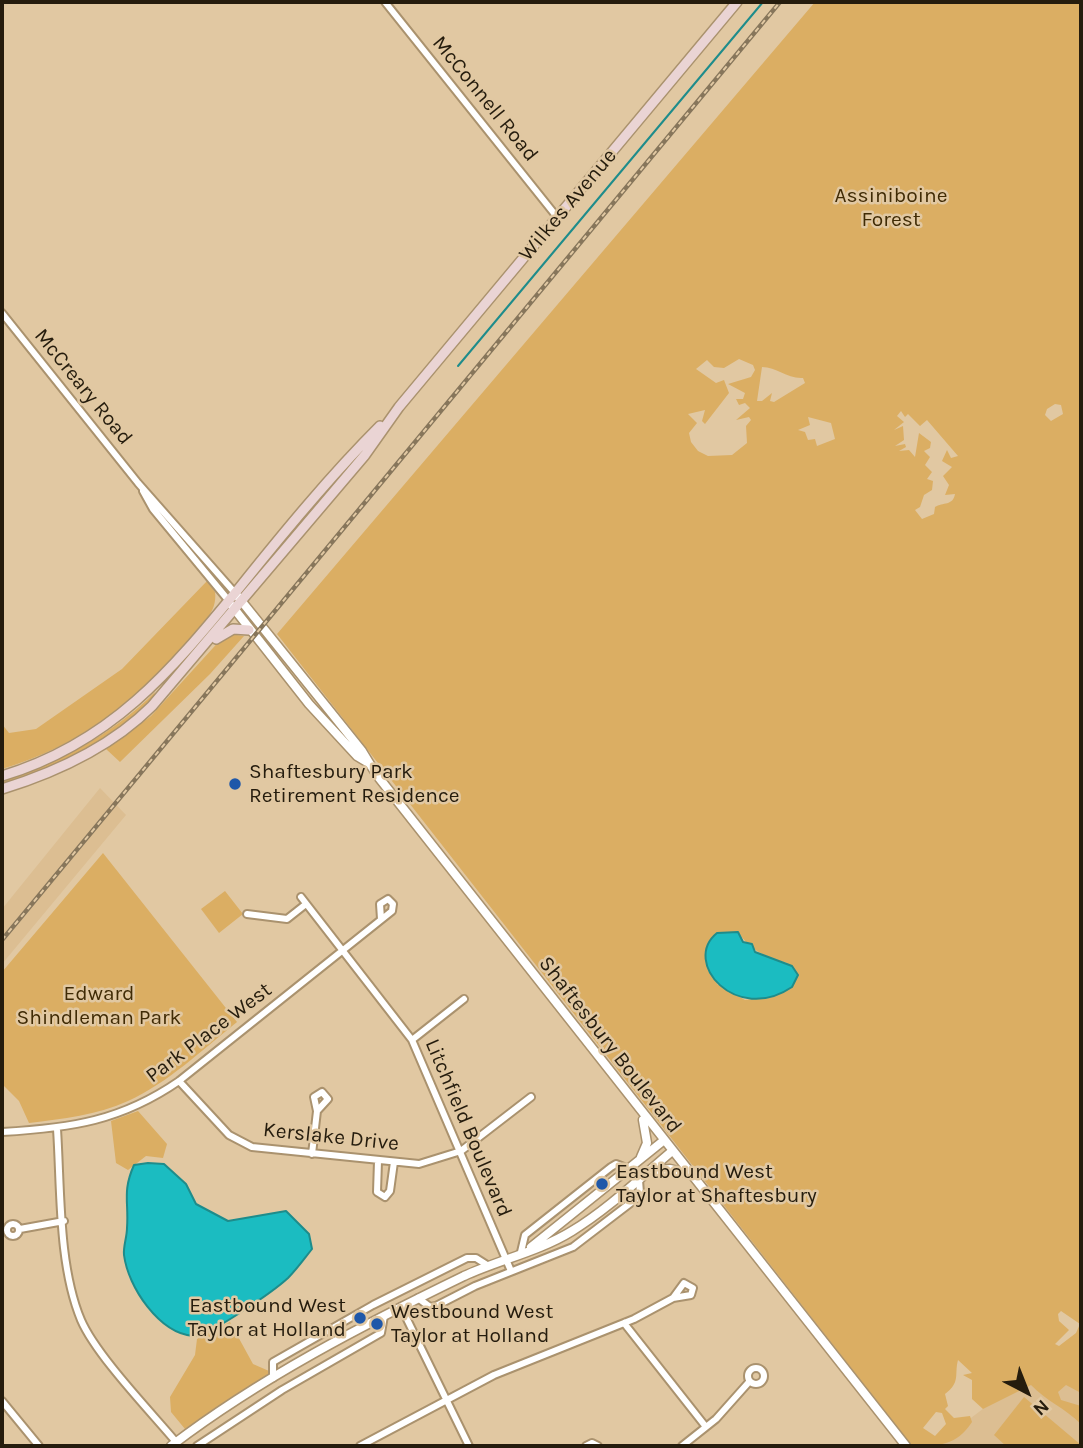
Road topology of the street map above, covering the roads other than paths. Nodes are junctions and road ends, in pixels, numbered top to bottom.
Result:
1 (386, 2) edge
2 (737, 2) edge
3 (557, 217) junction
4 (2, 313) edge
5 (399, 407) junction
6 (138, 483) junction
7 (235, 593) junction
8 (229, 601) junction
9 (243, 601) junction
10 (235, 610) junction
11 (249, 630) junction
12 (189, 664) junction
13 (367, 762) junction
14 (2, 776) edge
15 (2, 789) edge
16 (247, 914) dead end
17 (381, 919) dead end
18 (343, 950) junction
19 (464, 999) dead end
20 (412, 1040) junction
21 (179, 1081) junction
22 (531, 1097) dead end
23 (317, 1111) dead end
24 (639, 1111) junction
25 (57, 1129) junction
26 (2, 1132) edge
27 (663, 1142) junction
28 (461, 1151) junction
29 (671, 1152) junction
30 (312, 1154) junction
31 (378, 1161) junction
32 (394, 1162) junction
33 (637, 1162) junction
34 (629, 1169) junction
35 (687, 1173) junction
36 (642, 1177) junction
37 (64, 1221) junction
38 (20, 1229) dead end
39 (525, 1250) junction
40 (503, 1259) junction
41 (487, 1265) junction
42 (511, 1271) junction
43 (418, 1298) junction
44 (673, 1298) dead end
45 (401, 1307) junction
46 (384, 1316) junction
47 (624, 1323) junction
48 (273, 1378) junction
49 (749, 1381) dead end
50 (446, 1399) junction
51 (2, 1401) edge
52 (706, 1427) junction
53 (174, 1444) edge
54 (38, 1446) edge
55 (197, 1446) edge
56 (360, 1446) edge
57 (469, 1446) edge
58 (586, 1446) edge
59 (598, 1446) edge
60 (682, 1446) edge
61 (906, 1446) edge

1 - 3 street, McConnell Road
2 - 3 main road, Wilkes Avenue
3 - 5 main road, Wilkes Avenue
4 - 6 street, McCreary Road
5 - 7 main road, Wilkes Avenue
5 - 9 main road, Wilkes Avenue
6 - 7 street, McCreary Road
6 - 8 street, McCreary Road
7 - 8 main road, Wilkes Avenue
7 - 9 street, Shaftesbury Boulevard
8 - 10 street, Shaftesbury Boulevard
8 - 14 main road, Wilkes Avenue
9 - 10 main road, Wilkes Avenue
9 - 13 street, Shaftesbury Boulevard
10 - 11 street, Shaftesbury Boulevard
10 - 12 main road, Wilkes Avenue
11 - 12 main road
11 - 13 street, Shaftesbury Boulevard
12 - 15 main road
13 - 24 street, Shaftesbury Boulevard
16 - 18 street, Litchfield Boulevard
17 - 18 street, Park Place West
18 - 20 street, Litchfield Boulevard
18 - 21 street, Park Place West
19 - 20 street
20 - 28 street, Litchfield Boulevard
21 - 25 street, Park Place West
21 - 30 street, Kerslake Drive
22 - 28 street
23 - 30 street
24 - 27 street, Shaftesbury Boulevard
24 - 33 street
25 - 26 street, Park Place West
25 - 37 street
27 - 29 street, Shaftesbury Boulevard
27 - 33 street
28 - 32 street, Kerslake Drive
28 - 40 street, Litchfield Boulevard
29 - 35 street, Shaftesbury Boulevard
29 - 36 street
30 - 31 street, Kerslake Drive
31 - 32 street, Kerslake Drive
31 - 32 street
33 - 34 street
34 - 39 street
34 - 39 street
35 - 36 street
35 - 61 street, Shaftesbury Boulevard
36 - 39 street
36 - 42 street
37 - 38 street
37 - 53 street
39 - 40 street
40 - 41 street
40 - 42 street, Litchfield Boulevard
41 - 43 street
41 - 48 street
42 - 43 street
43 - 45 street
44 - 47 street
45 - 46 street
45 - 50 street
46 - 48 street
46 - 55 street
47 - 50 street
47 - 52 street
48 - 53 street
49 - 52 street
50 - 56 street
50 - 57 street
51 - 54 street
52 - 60 street
58 - 59 street

